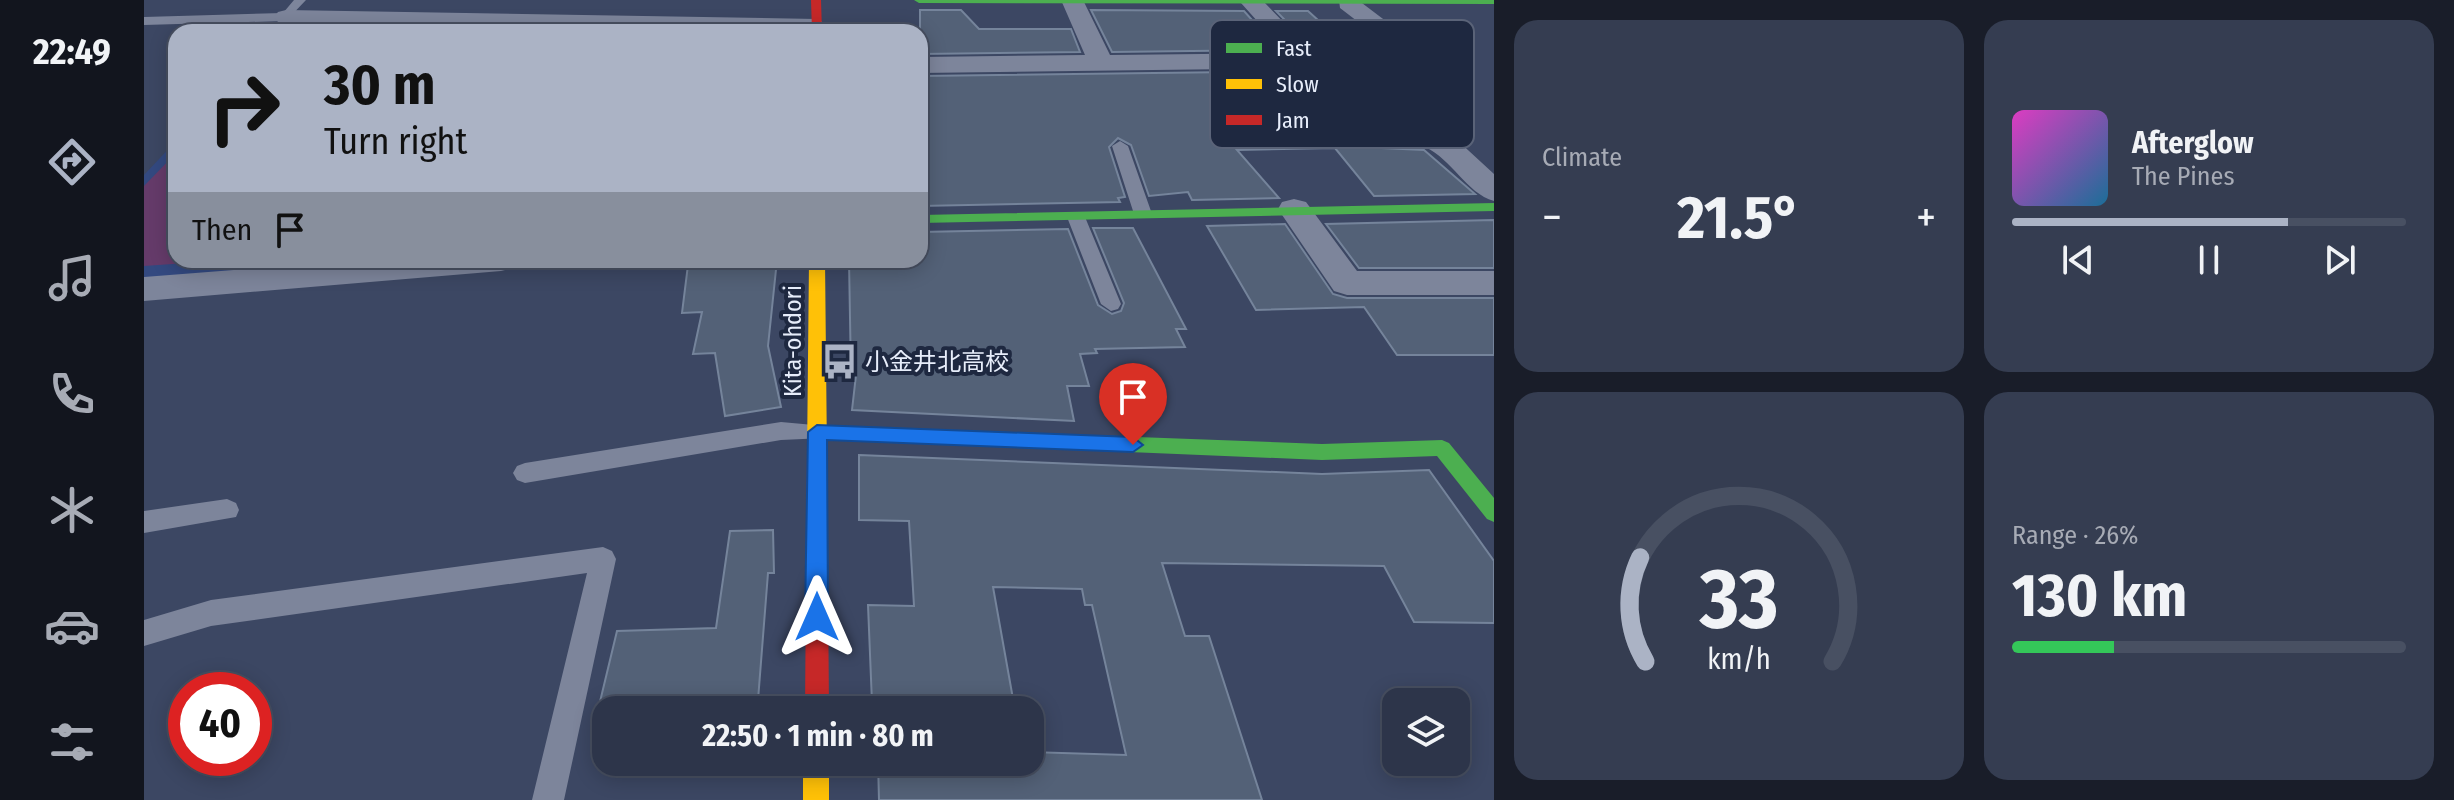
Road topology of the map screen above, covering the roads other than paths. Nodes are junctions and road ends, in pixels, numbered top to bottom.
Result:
1 (816, 0) edge
2 (919, 0) edge
3 (1040, 1) edge
4 (1072, 1) edge
5 (1119, 1) edge
6 (1186, 1) edge
7 (1494, 1) edge
8 (1252, 3) junction
9 (1348, 3) junction
10 (187, 7) dead end
11 (293, 9) edge
12 (242, 18) junction
13 (1268, 20) edge
14 (1371, 20) edge
15 (144, 21) edge
16 (169, 21) junction
17 (236, 24) edge
18 (686, 24) edge
19 (817, 24) edge
20 (1210, 61) edge
21 (1101, 63) junction
22 (928, 65) edge
23 (1120, 146) dead end
24 (1449, 148) edge
25 (1494, 191) edge
26 (1494, 207) edge
27 (1294, 209) junction
28 (1143, 214) junction
29 (1076, 217) junction
30 (928, 219) edge
31 (403, 268) edge
32 (817, 268) edge
33 (1494, 283) edge
34 (144, 289) edge
35 (1111, 304) dead end
36 (817, 432) junction
37 (525, 473) dead end
38 (227, 510) dead end
39 (1494, 513) edge
40 (144, 522) edge
41 (144, 633) edge
42 (817, 696) edge
43 (816, 776) edge
44 (548, 800) edge
45 (816, 800) edge

1 - 19 street
2 - 3 street
3 - 4 street
4 - 5 street
4 - 21 street
5 - 6 street
6 - 8 street
7 - 9 street
8 - 9 street
8 - 13 street
9 - 14 street
10 - 16 lane
11 - 12 lane
11 - 18 street
12 - 16 lane
12 - 17 lane
15 - 16 lane
20 - 21 street
21 - 22 street
23 - 28 lane
24 - 25 street
26 - 27 street
27 - 28 street
27 - 33 street
28 - 29 street
29 - 30 street
29 - 35 lane
31 - 34 street
32 - 36 street, Kita-ohdori
36 - 37 lane
36 - 39 street
36 - 42 street, Kita-ohdori
38 - 40 lane
41 - 44 lane
43 - 45 street

